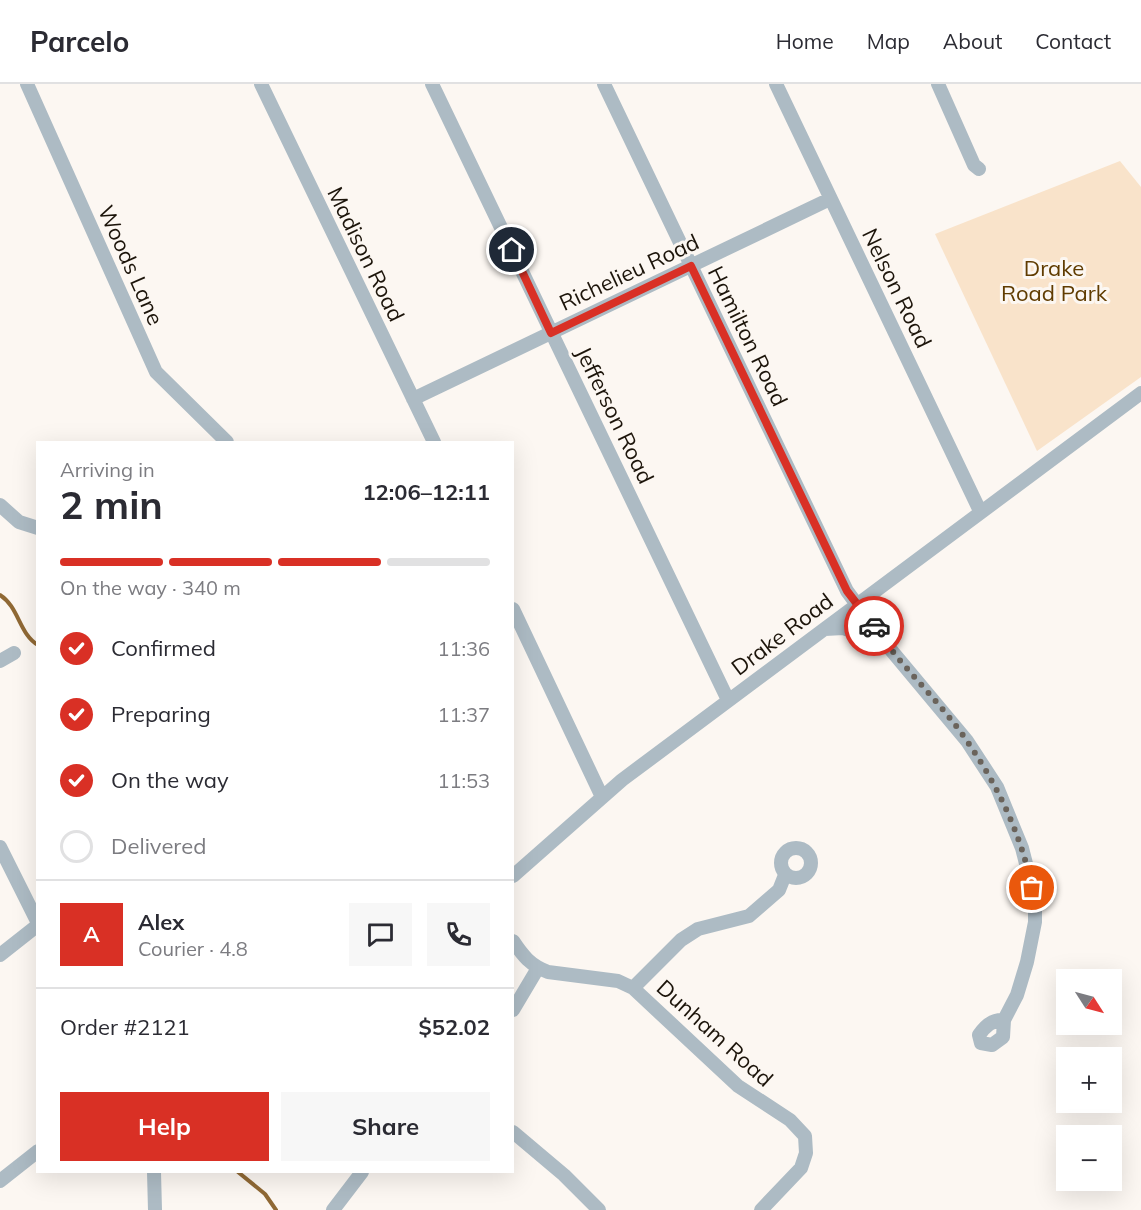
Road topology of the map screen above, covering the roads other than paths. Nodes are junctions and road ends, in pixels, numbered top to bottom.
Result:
1 (27, 84) edge
2 (261, 84) edge
3 (432, 84) edge
4 (604, 84) edge
5 (776, 84) edge
6 (938, 84) edge
7 (979, 169) dead end
8 (830, 199) junction
9 (691, 266) junction
10 (551, 333) junction
11 (1141, 393) edge
12 (413, 399) junction
13 (226, 441) edge
14 (434, 441) edge
15 (0, 505) edge
16 (980, 511) junction
17 (36, 527) edge
18 (855, 605) junction
19 (514, 611) edge
20 (822, 630) junction
21 (886, 644) junction
22 (15, 653) dead end
23 (0, 661) edge
24 (728, 700) junction
25 (602, 797) junction
26 (0, 847) edge
27 (514, 875) edge
28 (785, 875) dead end
29 (36, 920) edge
30 (36, 926) edge
31 (514, 942) edge
32 (0, 954) edge
33 (538, 968) junction
34 (633, 987) junction
35 (514, 1008) edge
36 (1004, 1020) dead end
37 (514, 1133) edge
38 (36, 1153) edge
39 (154, 1173) edge
40 (361, 1173) edge
41 (0, 1181) edge
42 (155, 1210) edge
43 (333, 1210) edge
44 (599, 1210) edge
45 (761, 1210) edge

1 - 13 street, Woods Lane
2 - 12 street, Madison Road
3 - 10 street, Jefferson Road
4 - 9 street, Hamilton Road
5 - 8 street, Nelson Road
6 - 7 street
8 - 9 street, Richelieu Road
8 - 16 street, Nelson Road
9 - 10 street, Richelieu Road
9 - 18 street, Hamilton Road
10 - 12 street, Richelieu Road
10 - 24 street, Jefferson Road
11 - 16 street, Drake Road
12 - 14 street, Madison Road
15 - 17 street
16 - 18 street, Drake Road
18 - 20 street, Drake Road
18 - 21 street, Hamilton Road
19 - 25 street
20 - 21 street
20 - 24 street, Drake Road
21 - 36 street, Hamilton Road
22 - 23 street
24 - 25 street, Drake Road
25 - 27 street, Drake Road
26 - 29 street
28 - 34 street
30 - 32 street
31 - 33 street
33 - 34 street, Dunham Road
33 - 35 street
34 - 45 street, Dunham Road
37 - 44 street
38 - 41 street
39 - 42 street
40 - 43 street

